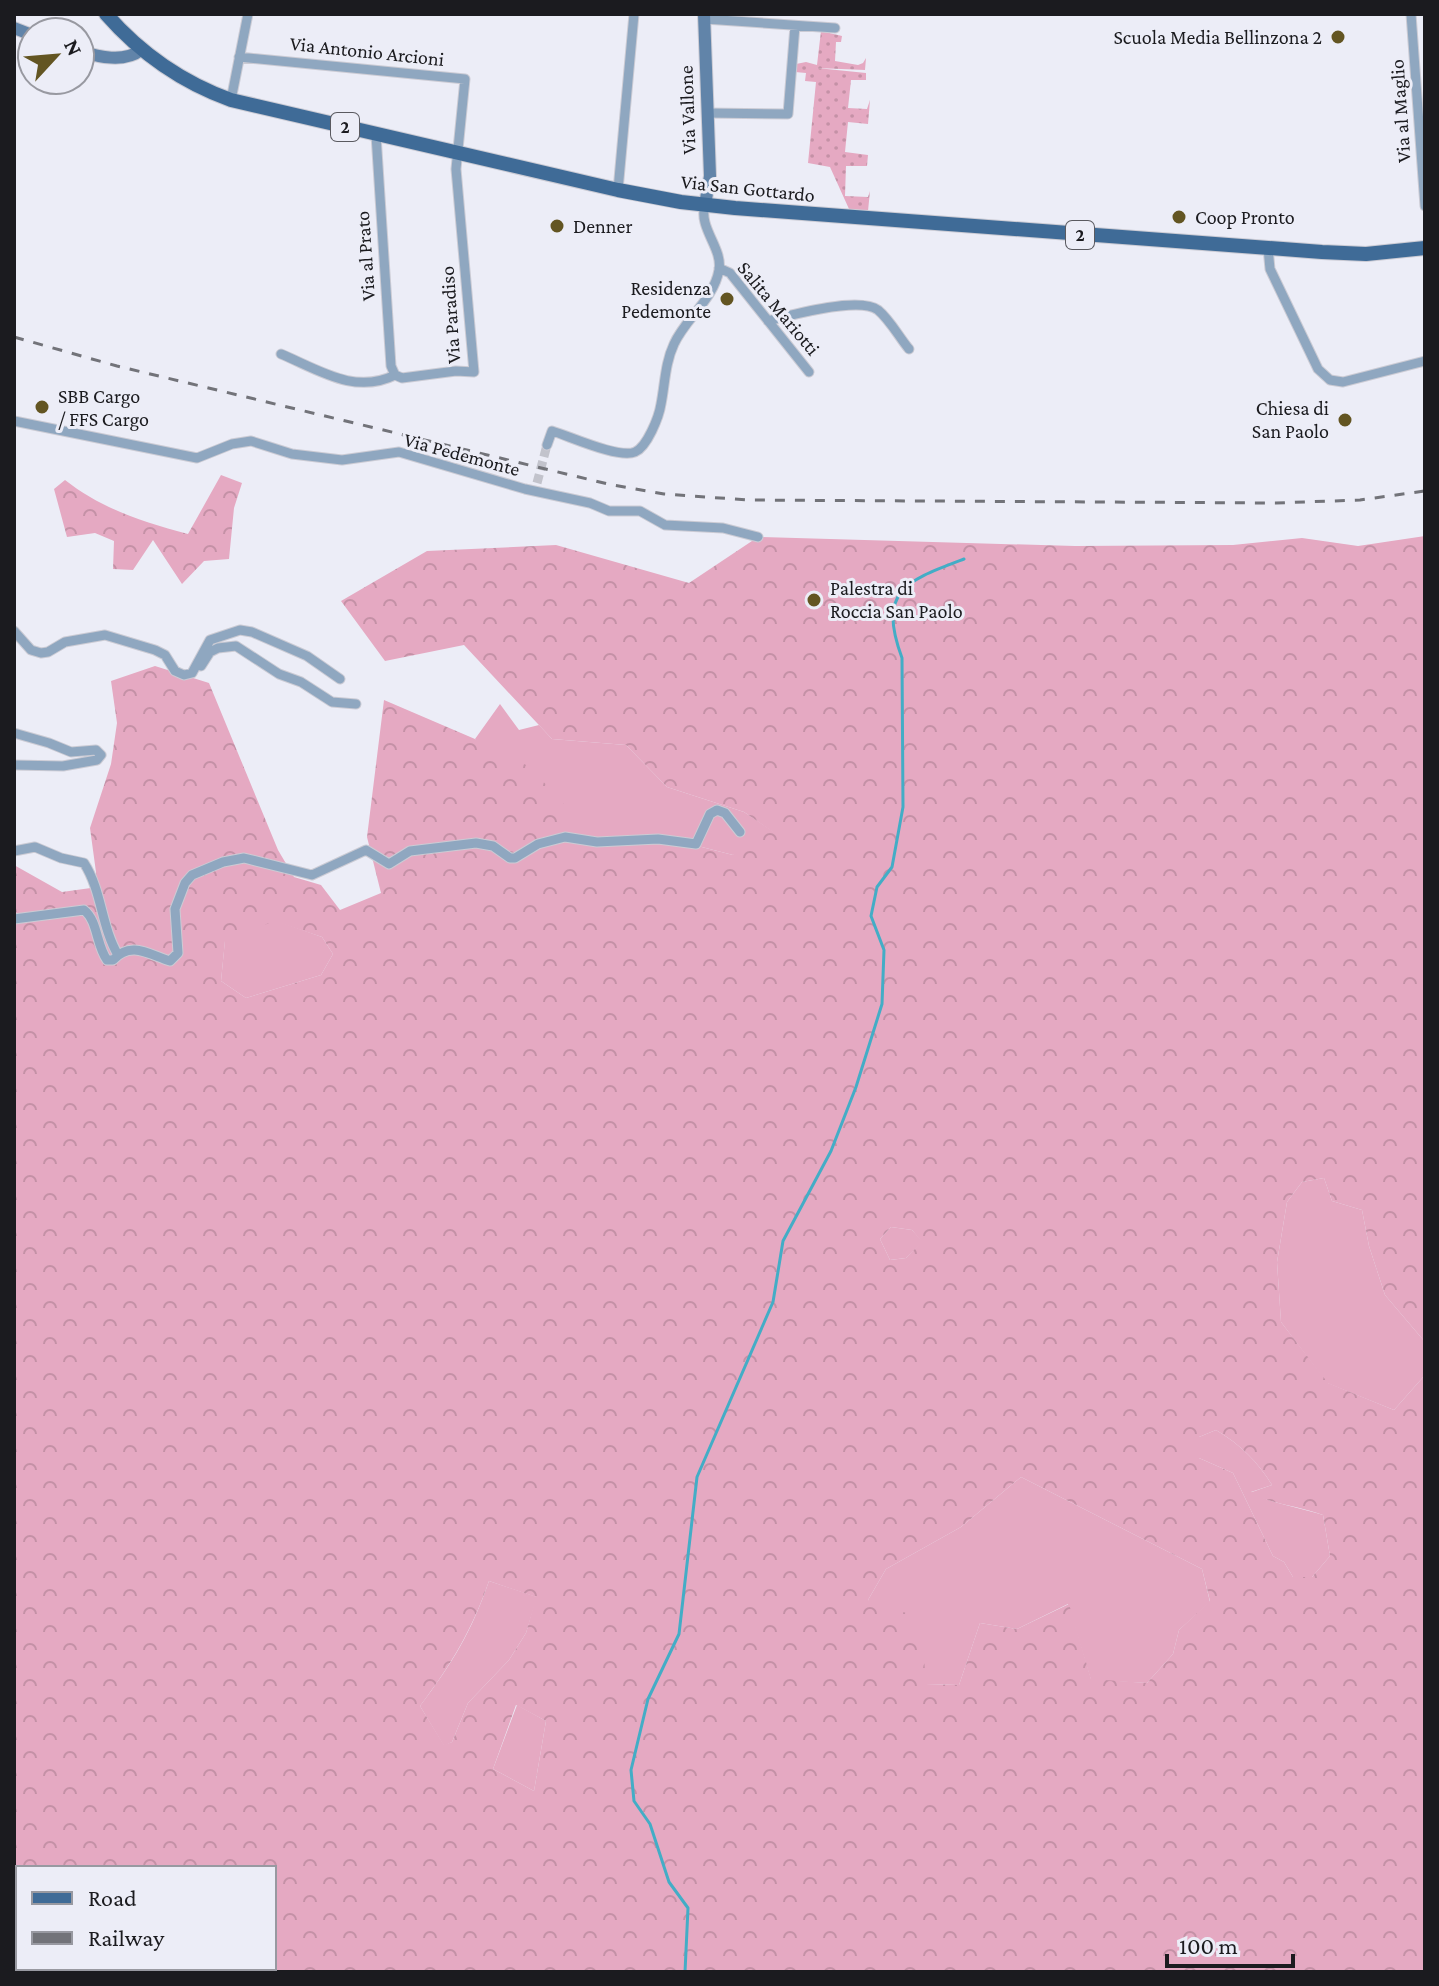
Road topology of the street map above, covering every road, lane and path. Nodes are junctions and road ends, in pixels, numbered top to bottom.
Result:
1 (106, 14) edge
2 (248, 14) edge
3 (634, 14) edge
4 (1411, 14) edge
5 (704, 16) edge
6 (795, 26) junction
7 (835, 28) dead end
8 (141, 50) junction
9 (96, 54) edge
10 (239, 57) junction
11 (231, 100) junction
12 (707, 113) junction
13 (376, 135) junction
14 (458, 153) junction
15 (618, 190) junction
16 (705, 205) junction
17 (1425, 206) edge
18 (1268, 248) junction
19 (1425, 248) edge
20 (719, 268) junction
21 (768, 321) junction
22 (909, 349) dead end
23 (281, 354) dead end
24 (1425, 361) edge
25 (809, 372) dead end
26 (395, 375) junction
27 (14, 421) edge
28 (547, 445) dead end
29 (758, 537) dead end
30 (14, 631) edge
31 (190, 674) junction
32 (340, 679) dead end
33 (356, 704) dead end
34 (14, 733) edge
35 (14, 765) edge
36 (740, 832) dead end
37 (14, 851) edge
38 (14, 919) edge
39 (118, 955) junction

1 - 8 main road, Via San Gottardo / 2
2 - 10 street
3 - 15 street
4 - 17 street, Via al Maglio
5 - 6 street
5 - 12 street, Via Vallone
6 - 7 street
6 - 12 street
8 - 9 street
8 - 11 main road, Via San Gottardo / 2
10 - 11 street
10 - 14 street, Via Antonio Arcioni
11 - 13 main road, Via San Gottardo / 2
12 - 16 street, Via Vallone
13 - 14 main road, Via San Gottardo / 2
13 - 26 street, Via al Prato
14 - 15 main road, Via San Gottardo / 2
14 - 26 street, Via Paradiso
15 - 16 main road, Via San Gottardo / 2
16 - 18 main road, Via San Gottardo / 2
16 - 20 street
18 - 19 main road, Via San Gottardo / 2
18 - 24 street
20 - 21 street, Salita Mariotti
20 - 28 street
21 - 22 street
21 - 25 street, Salita Mariotti
23 - 26 street, Via Paradiso
27 - 29 street, Via Pedemonte
30 - 31 street
31 - 32 street
31 - 33 street
34 - 35 street
36 - 39 street
37 - 39 street
38 - 39 street

